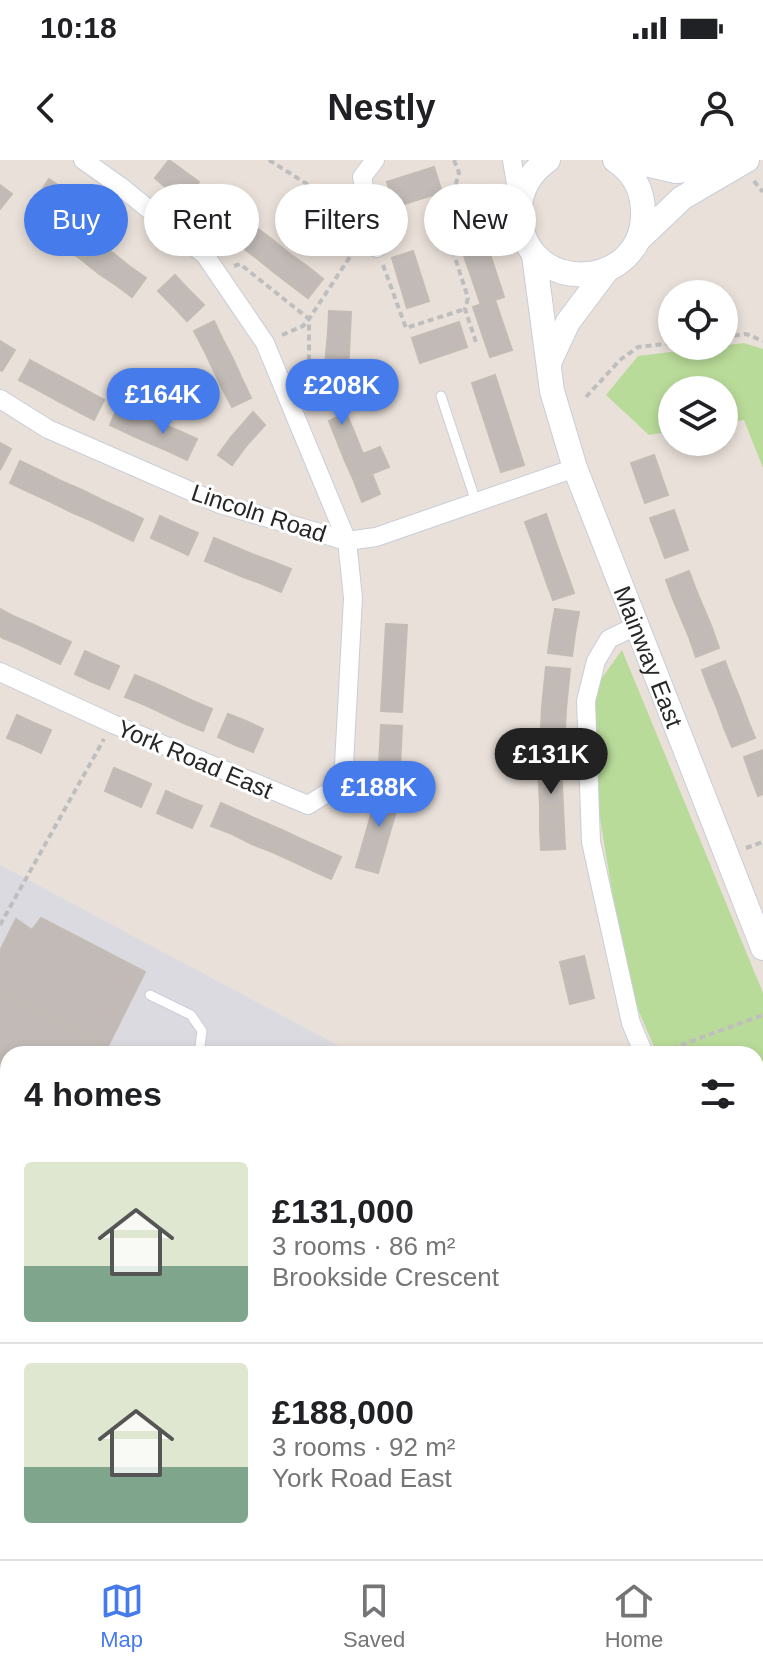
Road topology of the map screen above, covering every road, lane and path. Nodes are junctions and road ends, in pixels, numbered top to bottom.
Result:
1 (83, 160) edge
2 (269, 160) edge
3 (375, 160) edge
4 (454, 160) edge
5 (512, 160) edge
6 (548, 160) edge
7 (615, 160) edge
8 (628, 160) edge
9 (743, 163) edge
10 (305, 184) edge
11 (363, 184) edge
12 (516, 184) edge
13 (526, 184) edge
14 (638, 240) junction
15 (350, 256) edge
16 (380, 256) edge
17 (534, 256) edge
18 (535, 256) edge
19 (607, 270) junction
20 (217, 273) junction
21 (465, 309) junction
22 (309, 319) junction
23 (738, 335) edge
24 (763, 341) edge
25 (476, 342) dead end
26 (265, 343) junction
27 (658, 345) edge
28 (548, 363) junction
29 (441, 396) dead end
30 (586, 397) dead end
31 (0, 399) edge
32 (291, 407) junction
33 (575, 468) junction
34 (476, 502) junction
35 (347, 541) junction
36 (636, 626) junction
37 (0, 672) edge
38 (113, 724) junction
39 (0, 925) edge
40 (763, 948) edge
41 (150, 995) dead end
42 (763, 1015) edge
43 (200, 1046) edge
44 (641, 1046) edge
45 (678, 1046) edge

1 - 20 street
2 - 10 path
3 - 11 street
4 - 21 path
5 - 12 street
6 - 13 street
7 - 14 street
8 - 9 street
9 - 14 street
14 - 19 street
15 - 22 path
16 - 21 path
17 - 28 street, Mainway East
18 - 19 street
19 - 28 street
20 - 22 path
20 - 26 street
21 - 25 path
22 - 26 path
22 - 32 path
23 - 24 path
26 - 32 street
27 - 30 path
28 - 33 street, Mainway East
29 - 34 lane
31 - 35 street, Lincoln Road
32 - 35 street
33 - 34 street, Lincoln Road
33 - 36 street, Mainway East
34 - 35 street, Lincoln Road
35 - 38 street, York Road East
36 - 40 street, Mainway East
36 - 44 street
37 - 38 street, York Road East
38 - 39 path
41 - 43 lane
42 - 45 path

